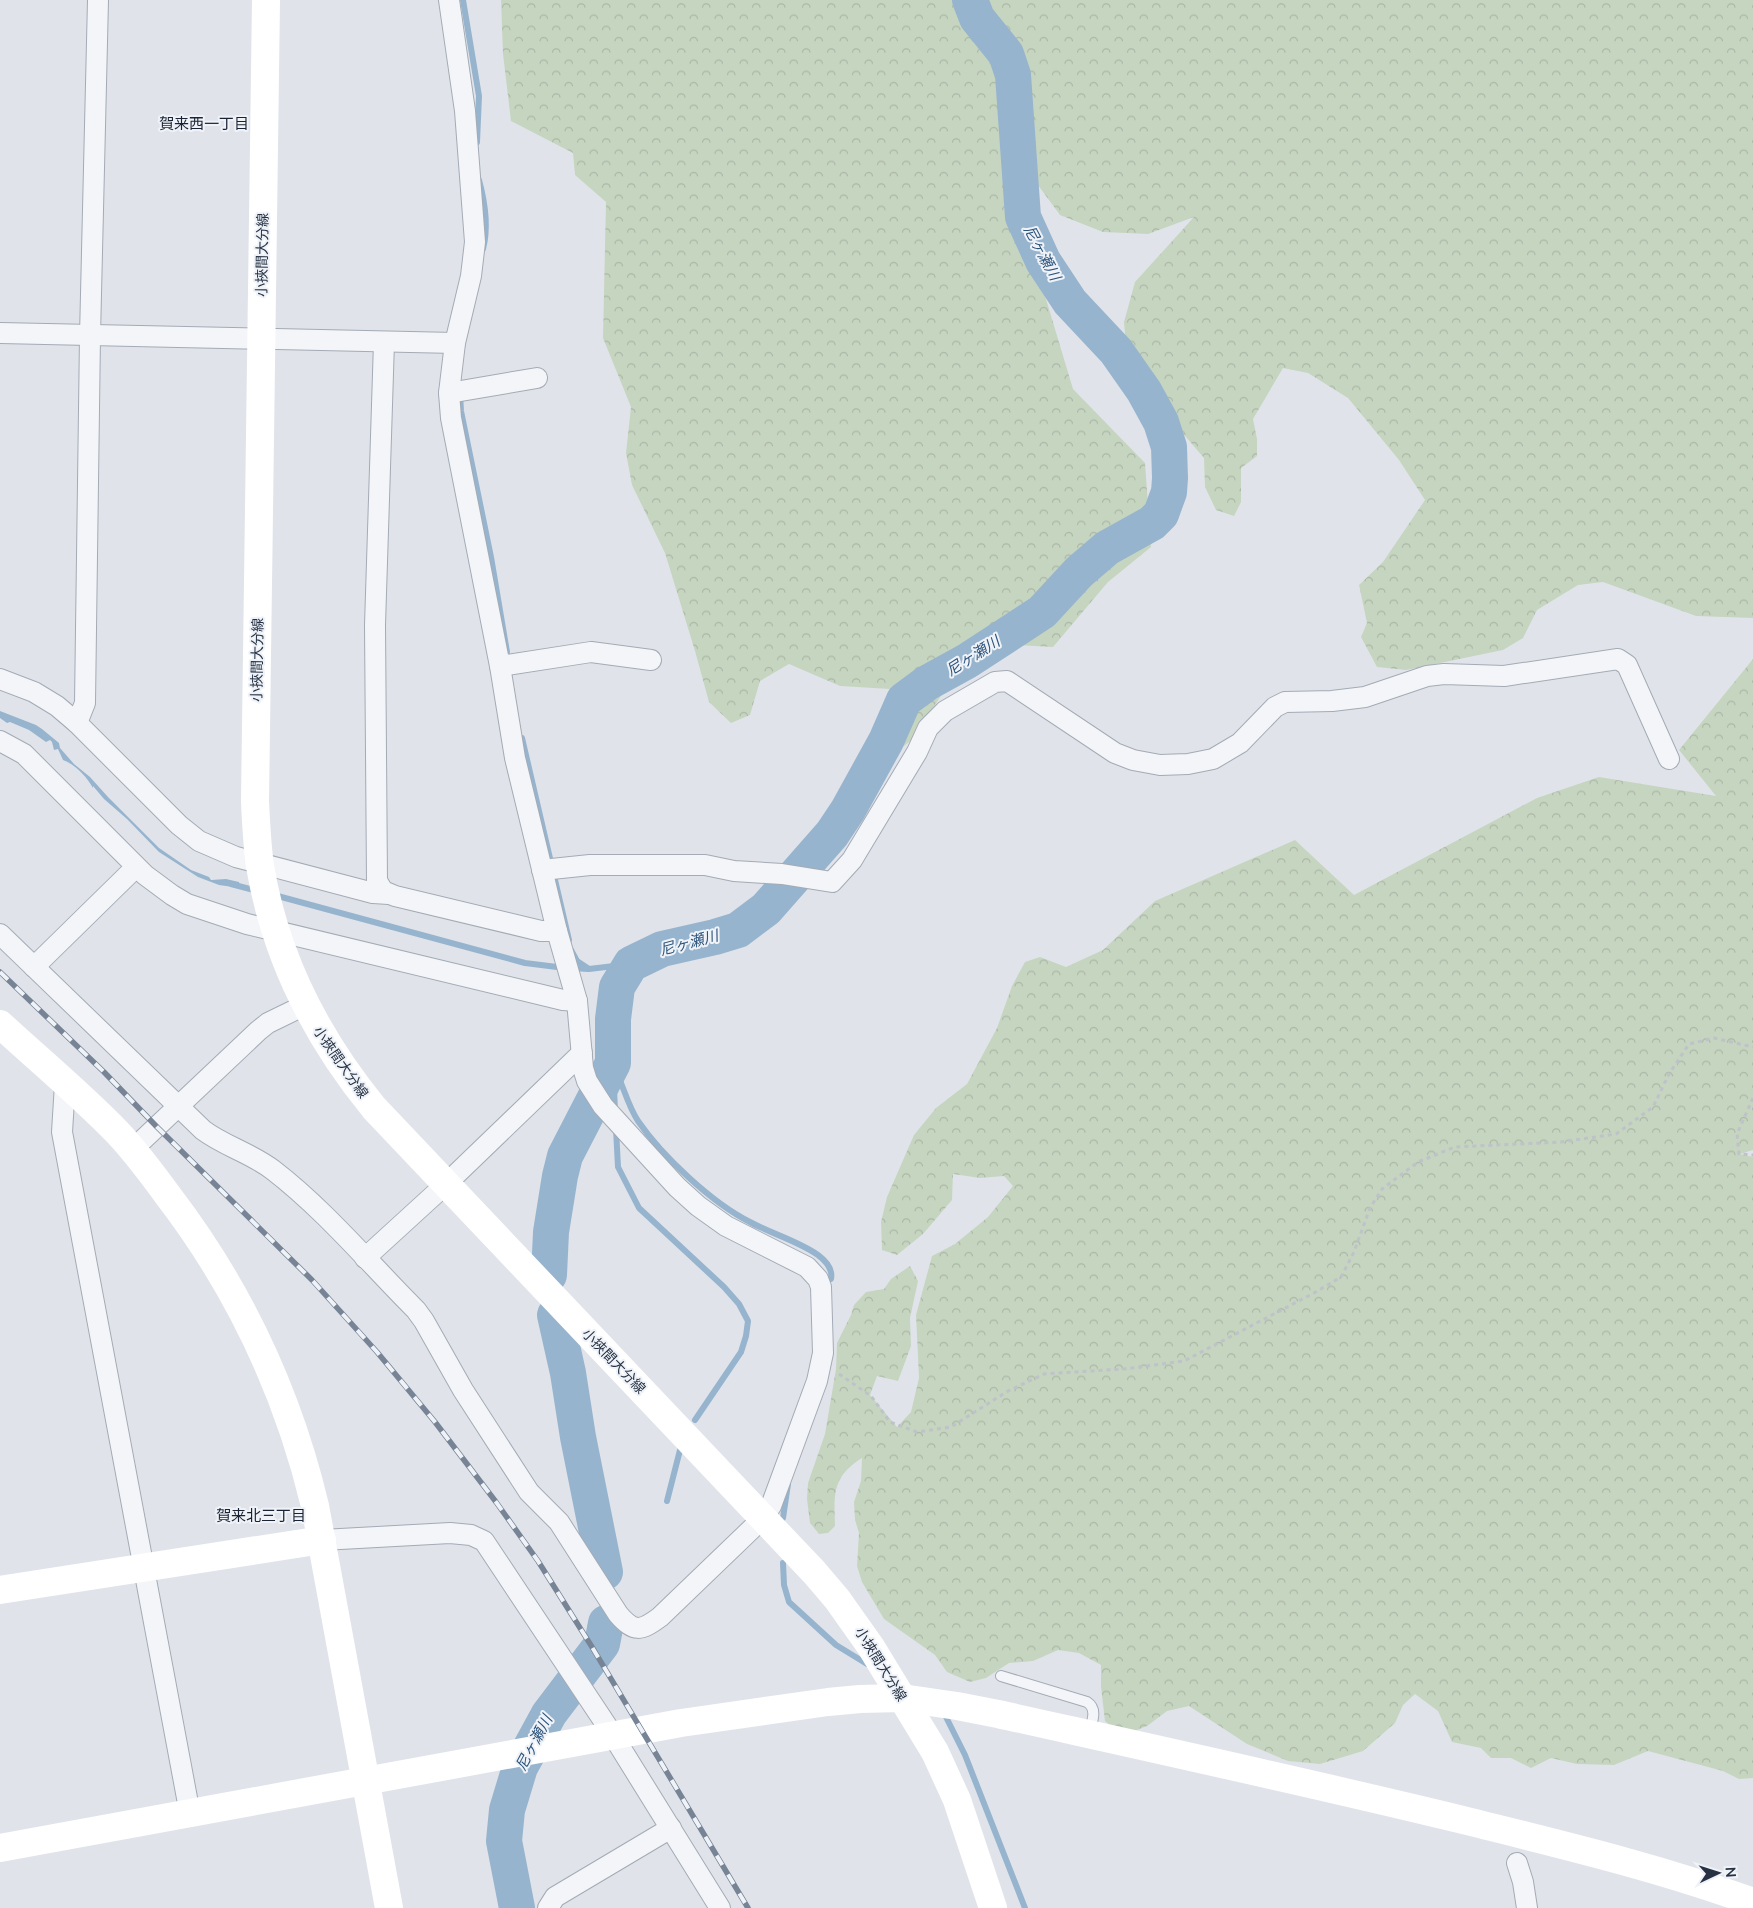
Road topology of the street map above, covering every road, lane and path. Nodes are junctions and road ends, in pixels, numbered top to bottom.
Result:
1 (98, 0) edge
2 (266, 0) edge
3 (449, 0) edge
4 (0, 333) edge
5 (90, 336) junction
6 (260, 339) junction
7 (384, 342) junction
8 (454, 343) junction
9 (537, 378) dead end
10 (448, 393) junction
11 (651, 660) dead end
12 (500, 666) junction
13 (0, 679) edge
14 (77, 723) junction
15 (0, 741) edge
16 (1669, 759) dead end
17 (136, 867) junction
18 (542, 870) junction
19 (263, 882) junction
20 (389, 894) junction
21 (275, 931) junction
22 (558, 932) junction
23 (0, 934) edge
24 (34, 967) junction
25 (577, 1000) junction
26 (305, 1005) junction
27 (0, 1024) edge
28 (1753, 1047) edge
29 (582, 1053) junction
30 (65, 1084) junction
31 (1753, 1098) edge
32 (179, 1105) junction
33 (132, 1150) junction
34 (1753, 1155) edge
35 (446, 1184) junction
36 (365, 1258) junction
37 (822, 1362) junction
38 (763, 1518) junction
39 (322, 1540) junction
40 (143, 1567) junction
41 (0, 1590) edge
42 (1001, 1676) dead end
43 (902, 1698) junction
44 (1089, 1734) junction
45 (614, 1736) junction
46 (366, 1781) junction
47 (190, 1814) junction
48 (670, 1828) junction
49 (0, 1848) edge
50 (1517, 1863) dead end
51 (1753, 1902) edge
52 (389, 1908) edge
53 (548, 1908) edge
54 (720, 1908) edge
55 (993, 1908) edge
56 (1527, 1908) edge

1 - 5 street
2 - 6 street, 小挾間大分線
3 - 8 street
4 - 5 street
5 - 6 street
5 - 14 street
6 - 7 street
6 - 19 street, 小挾間大分線
7 - 8 street
7 - 20 street
8 - 10 street
9 - 10 street
10 - 12 street
11 - 12 street
12 - 18 street
13 - 14 street
14 - 19 street
15 - 17 street
16 - 18 street
17 - 21 street
17 - 24 street
18 - 22 street
19 - 20 street
19 - 21 street, 小挾間大分線
20 - 22 street
21 - 25 street
21 - 26 street, 小挾間大分線
22 - 25 street
23 - 24 street
24 - 32 street
25 - 29 street
26 - 32 street
26 - 35 street, 小挾間大分線
27 - 30 street
28 - 37 path
29 - 35 street
29 - 37 street
30 - 33 street
30 - 40 street
31 - 34 path
32 - 33 street
32 - 36 street
33 - 39 street
35 - 36 street
35 - 38 street, 小挾間大分線
36 - 38 street
37 - 38 street
38 - 43 street, 小挾間大分線
39 - 40 street
39 - 45 street
39 - 46 street
40 - 41 street
40 - 47 street
42 - 44 lane
43 - 44 street
43 - 45 street
43 - 55 street, 小挾間大分線
44 - 51 street
45 - 46 street
45 - 48 street
46 - 47 street
46 - 52 street
47 - 49 street
48 - 53 street
48 - 54 street
50 - 56 street

